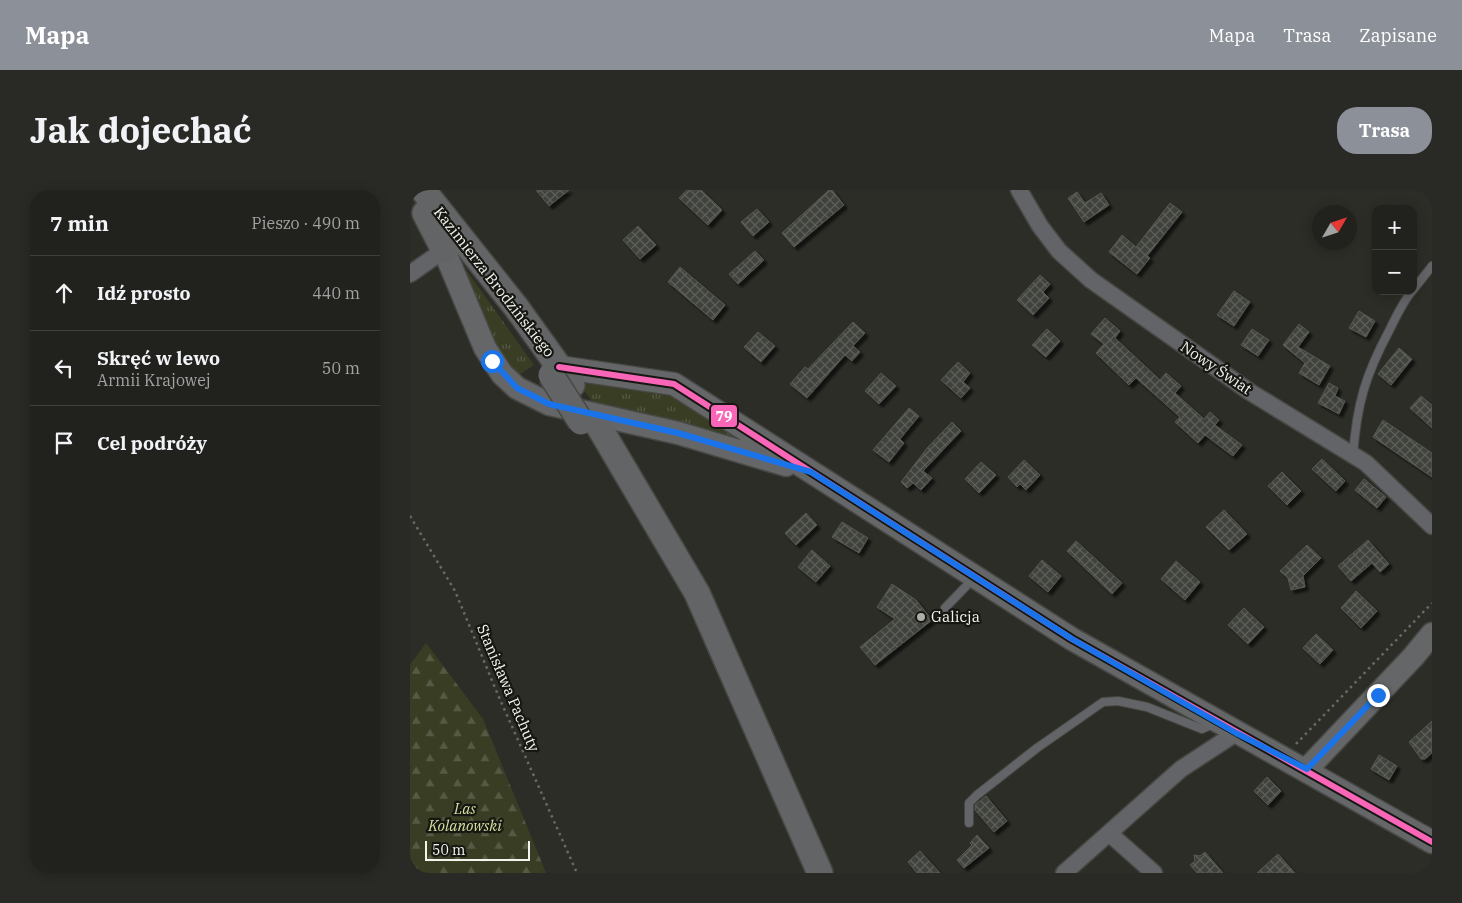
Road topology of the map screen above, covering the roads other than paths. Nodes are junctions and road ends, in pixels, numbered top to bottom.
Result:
1 (411, 190) edge
2 (423, 190) edge
3 (1019, 190) edge
4 (451, 243) junction
5 (1432, 266) edge
6 (410, 274) edge
7 (1417, 285) edge
8 (1409, 295) edge
9 (561, 376) junction
10 (1352, 455) junction
11 (811, 472) junction
12 (1432, 526) edge
13 (974, 577) junction
14 (945, 608) dead end
15 (1432, 634) edge
16 (1227, 728) junction
17 (1307, 769) junction
18 (969, 823) dead end
19 (1110, 834) junction
20 (1432, 842) edge
21 (820, 873) edge
22 (1064, 873) edge
23 (1154, 873) edge

1 - 4 main road
2 - 4 main road, Kazimierza Brodzińskiego
3 - 10 street, Nowy Świat
4 - 6 street, Kazimierza Brodzińskiego
4 - 9 main road
4 - 11 main road, Kazimierza Brodzińskiego
5 - 7 lane
8 - 10 lane
9 - 11 main road, Kazimierza Brodzińskiego
9 - 21 main road, bridge
10 - 12 street, Nowy Świat
11 - 13 main road, Kazimierza Brodzińskiego
13 - 14 lane
13 - 16 main road, Kazimierza Brodzińskiego
15 - 17 main road
16 - 17 main road, Kazimierza Brodzińskiego
16 - 18 lane
16 - 19 street
17 - 20 main road, Kazimierza Brodzińskiego
19 - 22 street
19 - 23 street

